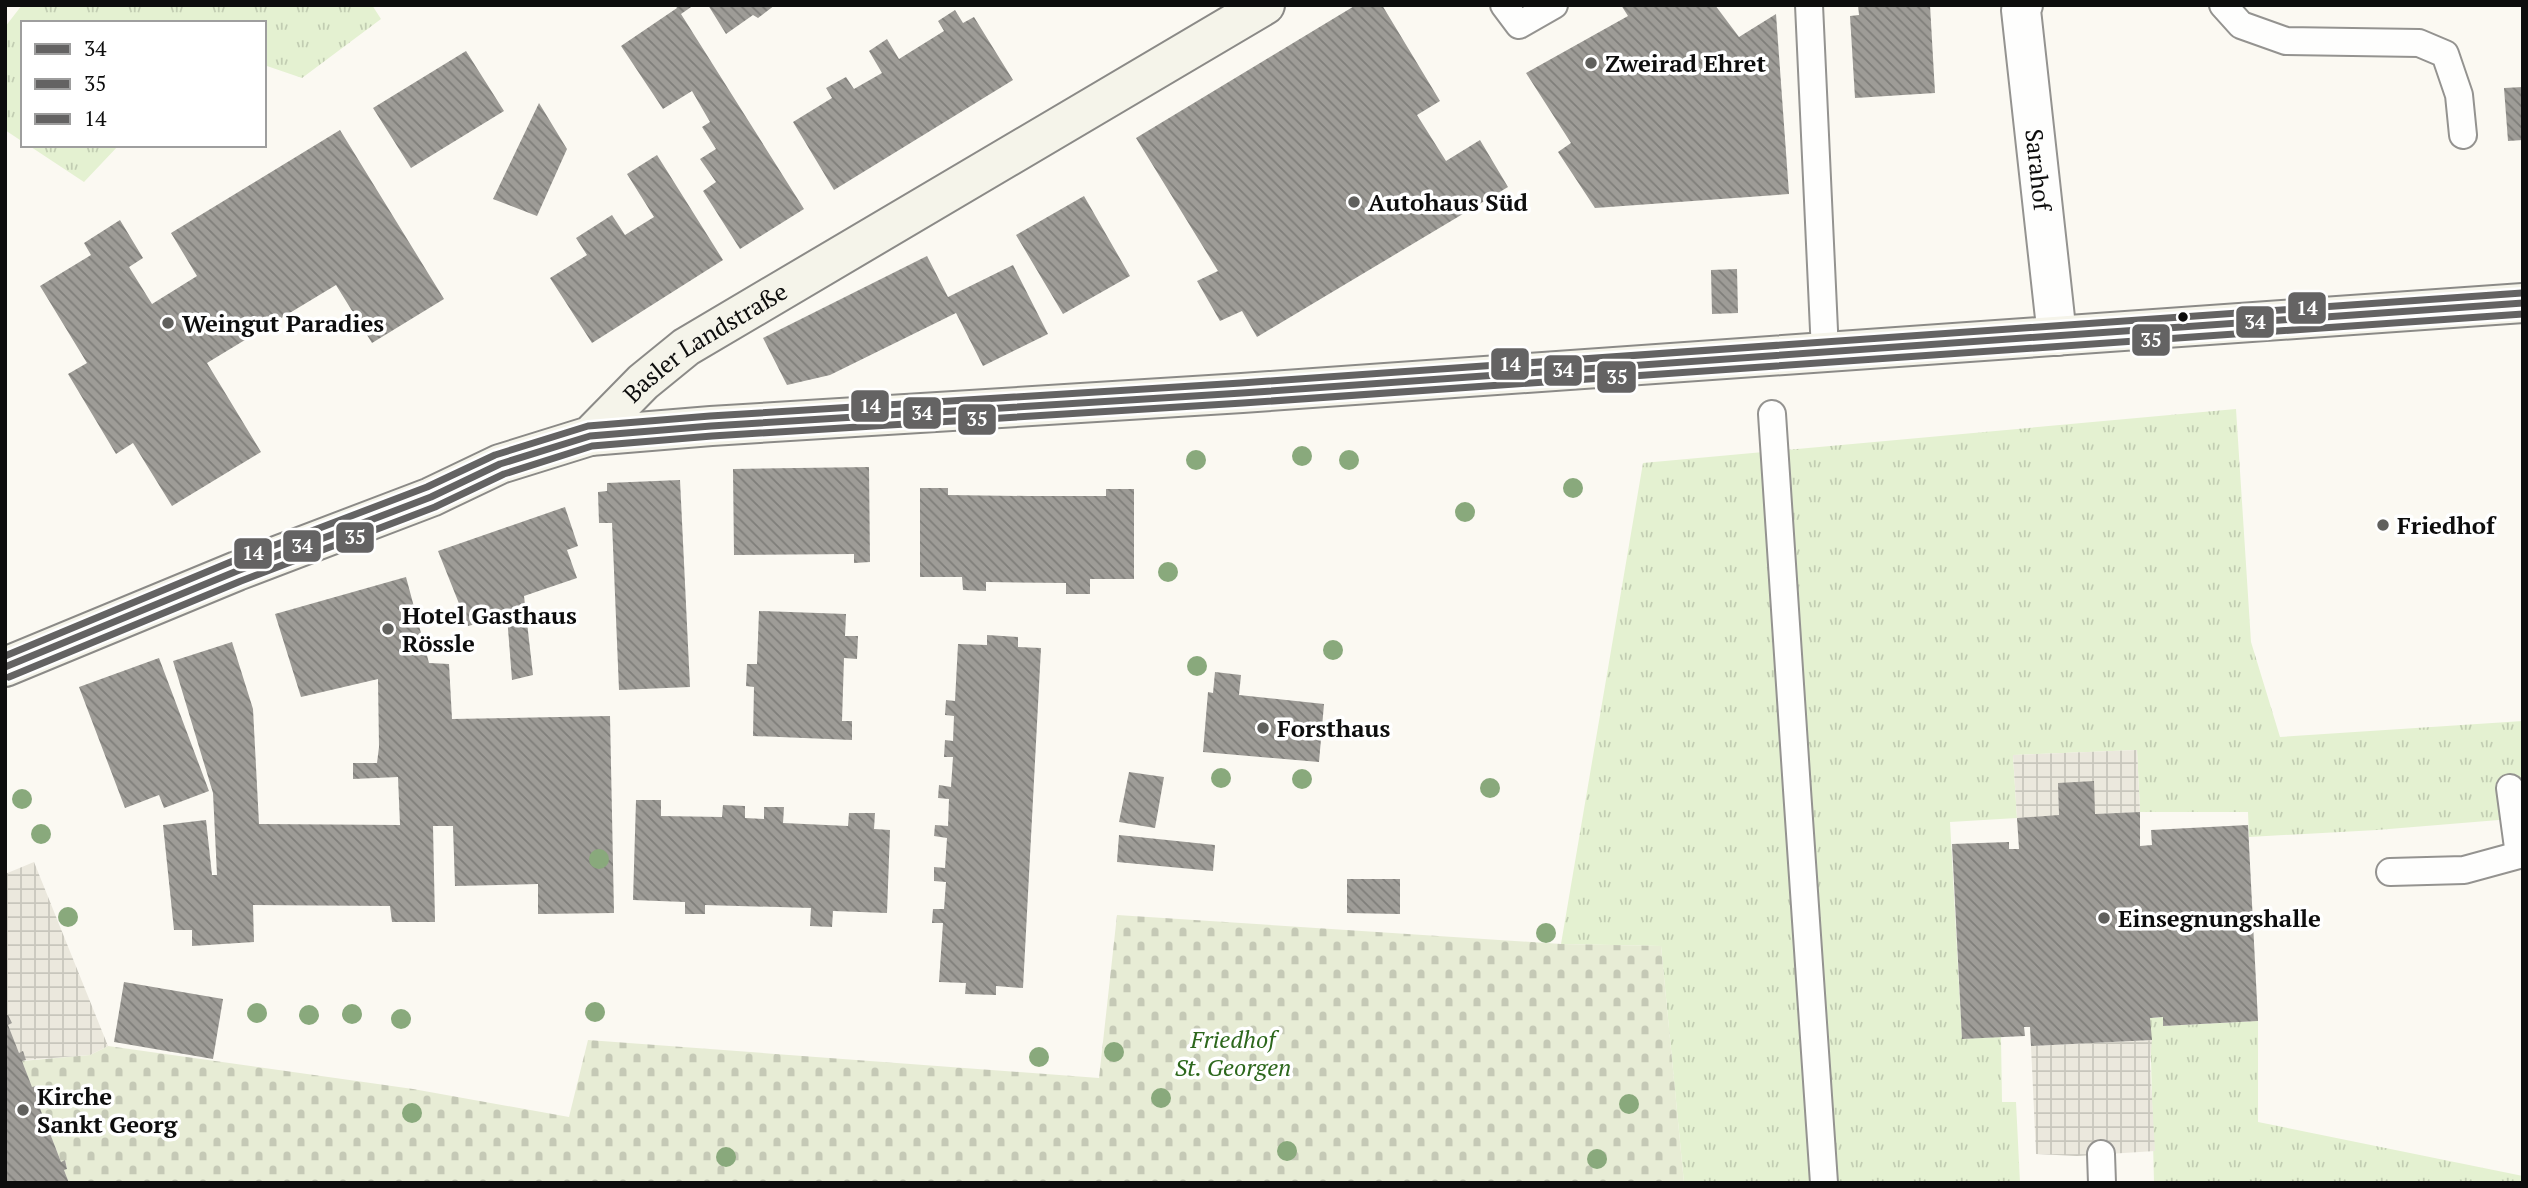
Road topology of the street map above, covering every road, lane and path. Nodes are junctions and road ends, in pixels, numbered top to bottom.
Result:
1 (1265, 5) edge
2 (1504, 5) edge
3 (1554, 5) edge
4 (1809, 5) edge
5 (2023, 5) edge
6 (2223, 5) edge
7 (2463, 135) dead end
8 (2523, 303) edge
9 (2057, 336) junction
10 (1825, 352) junction
11 (1772, 414) dead end
12 (590, 436) junction
13 (5, 667) edge
14 (2510, 788) dead end
15 (2521, 855) edge
16 (2390, 872) dead end
17 (2101, 1154) dead end
18 (1824, 1183) edge
19 (2102, 1183) edge

1 - 12 street, Basler Landstraße
2 - 3 lane
4 - 10 lane
5 - 9 street, Sarahof
6 - 7 lane
8 - 9 street
9 - 10 street
10 - 12 street
11 - 18 lane
12 - 13 street, Basler Landstraße
14 - 15 lane
15 - 16 lane
17 - 19 lane

